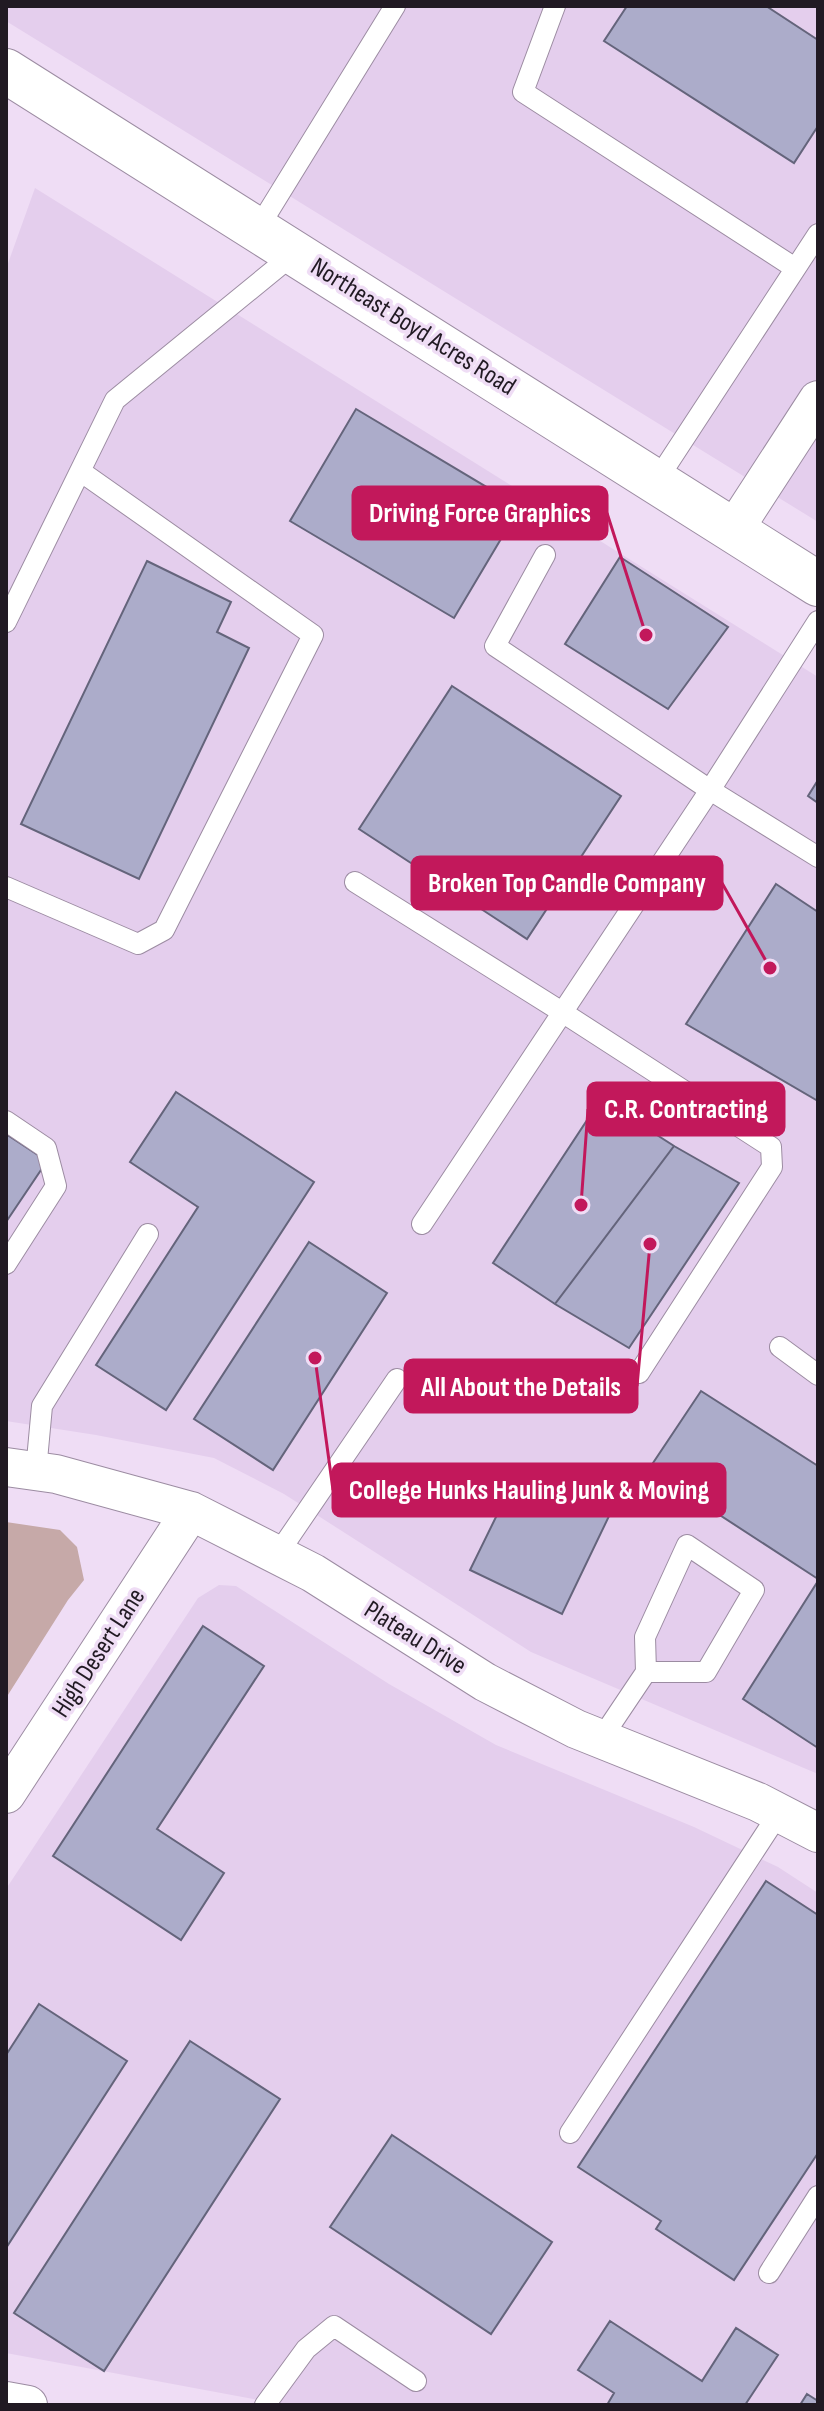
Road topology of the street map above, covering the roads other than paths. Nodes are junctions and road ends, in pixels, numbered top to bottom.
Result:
1 (555, 6) edge
2 (393, 7) edge
3 (6, 71) edge
4 (257, 230) junction
5 (818, 234) edge
6 (295, 253) junction
7 (795, 268) junction
8 (818, 400) edge
9 (80, 471) junction
10 (657, 480) junction
11 (733, 531) junction
12 (545, 555) dead end
13 (818, 584) edge
14 (818, 621) edge
15 (6, 622) edge
16 (710, 790) junction
17 (818, 857) edge
18 (355, 882) dead end
19 (6, 887) edge
20 (562, 1012) junction
21 (6, 1121) edge
22 (422, 1224) dead end
23 (148, 1234) dead end
24 (6, 1264) edge
25 (780, 1347) dead end
26 (639, 1373) dead end
27 (818, 1375) edge
28 (397, 1379) dead end
29 (21, 1469) edge
30 (191, 1511) junction
31 (277, 1555) junction
32 (646, 1672) junction
33 (601, 1739) junction
34 (6, 1794) edge
35 (779, 1813) junction
36 (818, 1833) edge
37 (570, 2133) dead end
38 (818, 2196) edge
39 (769, 2273) dead end
40 (416, 2381) dead end
41 (6, 2401) edge
42 (28, 2405) edge
43 (265, 2405) edge

1 - 7 lane
2 - 4 lane
3 - 4 street, Northeast Boyd Acres Road
4 - 6 street, Northeast Boyd Acres Road
5 - 7 lane
6 - 9 lane
6 - 10 street, Northeast Boyd Acres Road
7 - 10 lane
8 - 11 street
9 - 15 lane
9 - 19 lane
10 - 11 street, Northeast Boyd Acres Road
11 - 13 street, Northeast Boyd Acres Road
12 - 16 lane
14 - 16 lane
16 - 17 lane
16 - 20 lane
18 - 20 lane
20 - 22 lane
20 - 26 lane
21 - 24 lane
23 - 29 lane
25 - 27 lane
28 - 31 lane
29 - 30 street, Plateau Drive
30 - 31 street, Plateau Drive
30 - 34 street, High Desert Lane
31 - 33 street, Plateau Drive
32 - 32 lane
32 - 33 lane
33 - 35 street, Plateau Drive
35 - 36 street, Plateau Drive
35 - 37 lane
38 - 39 lane
40 - 43 lane
41 - 42 street

